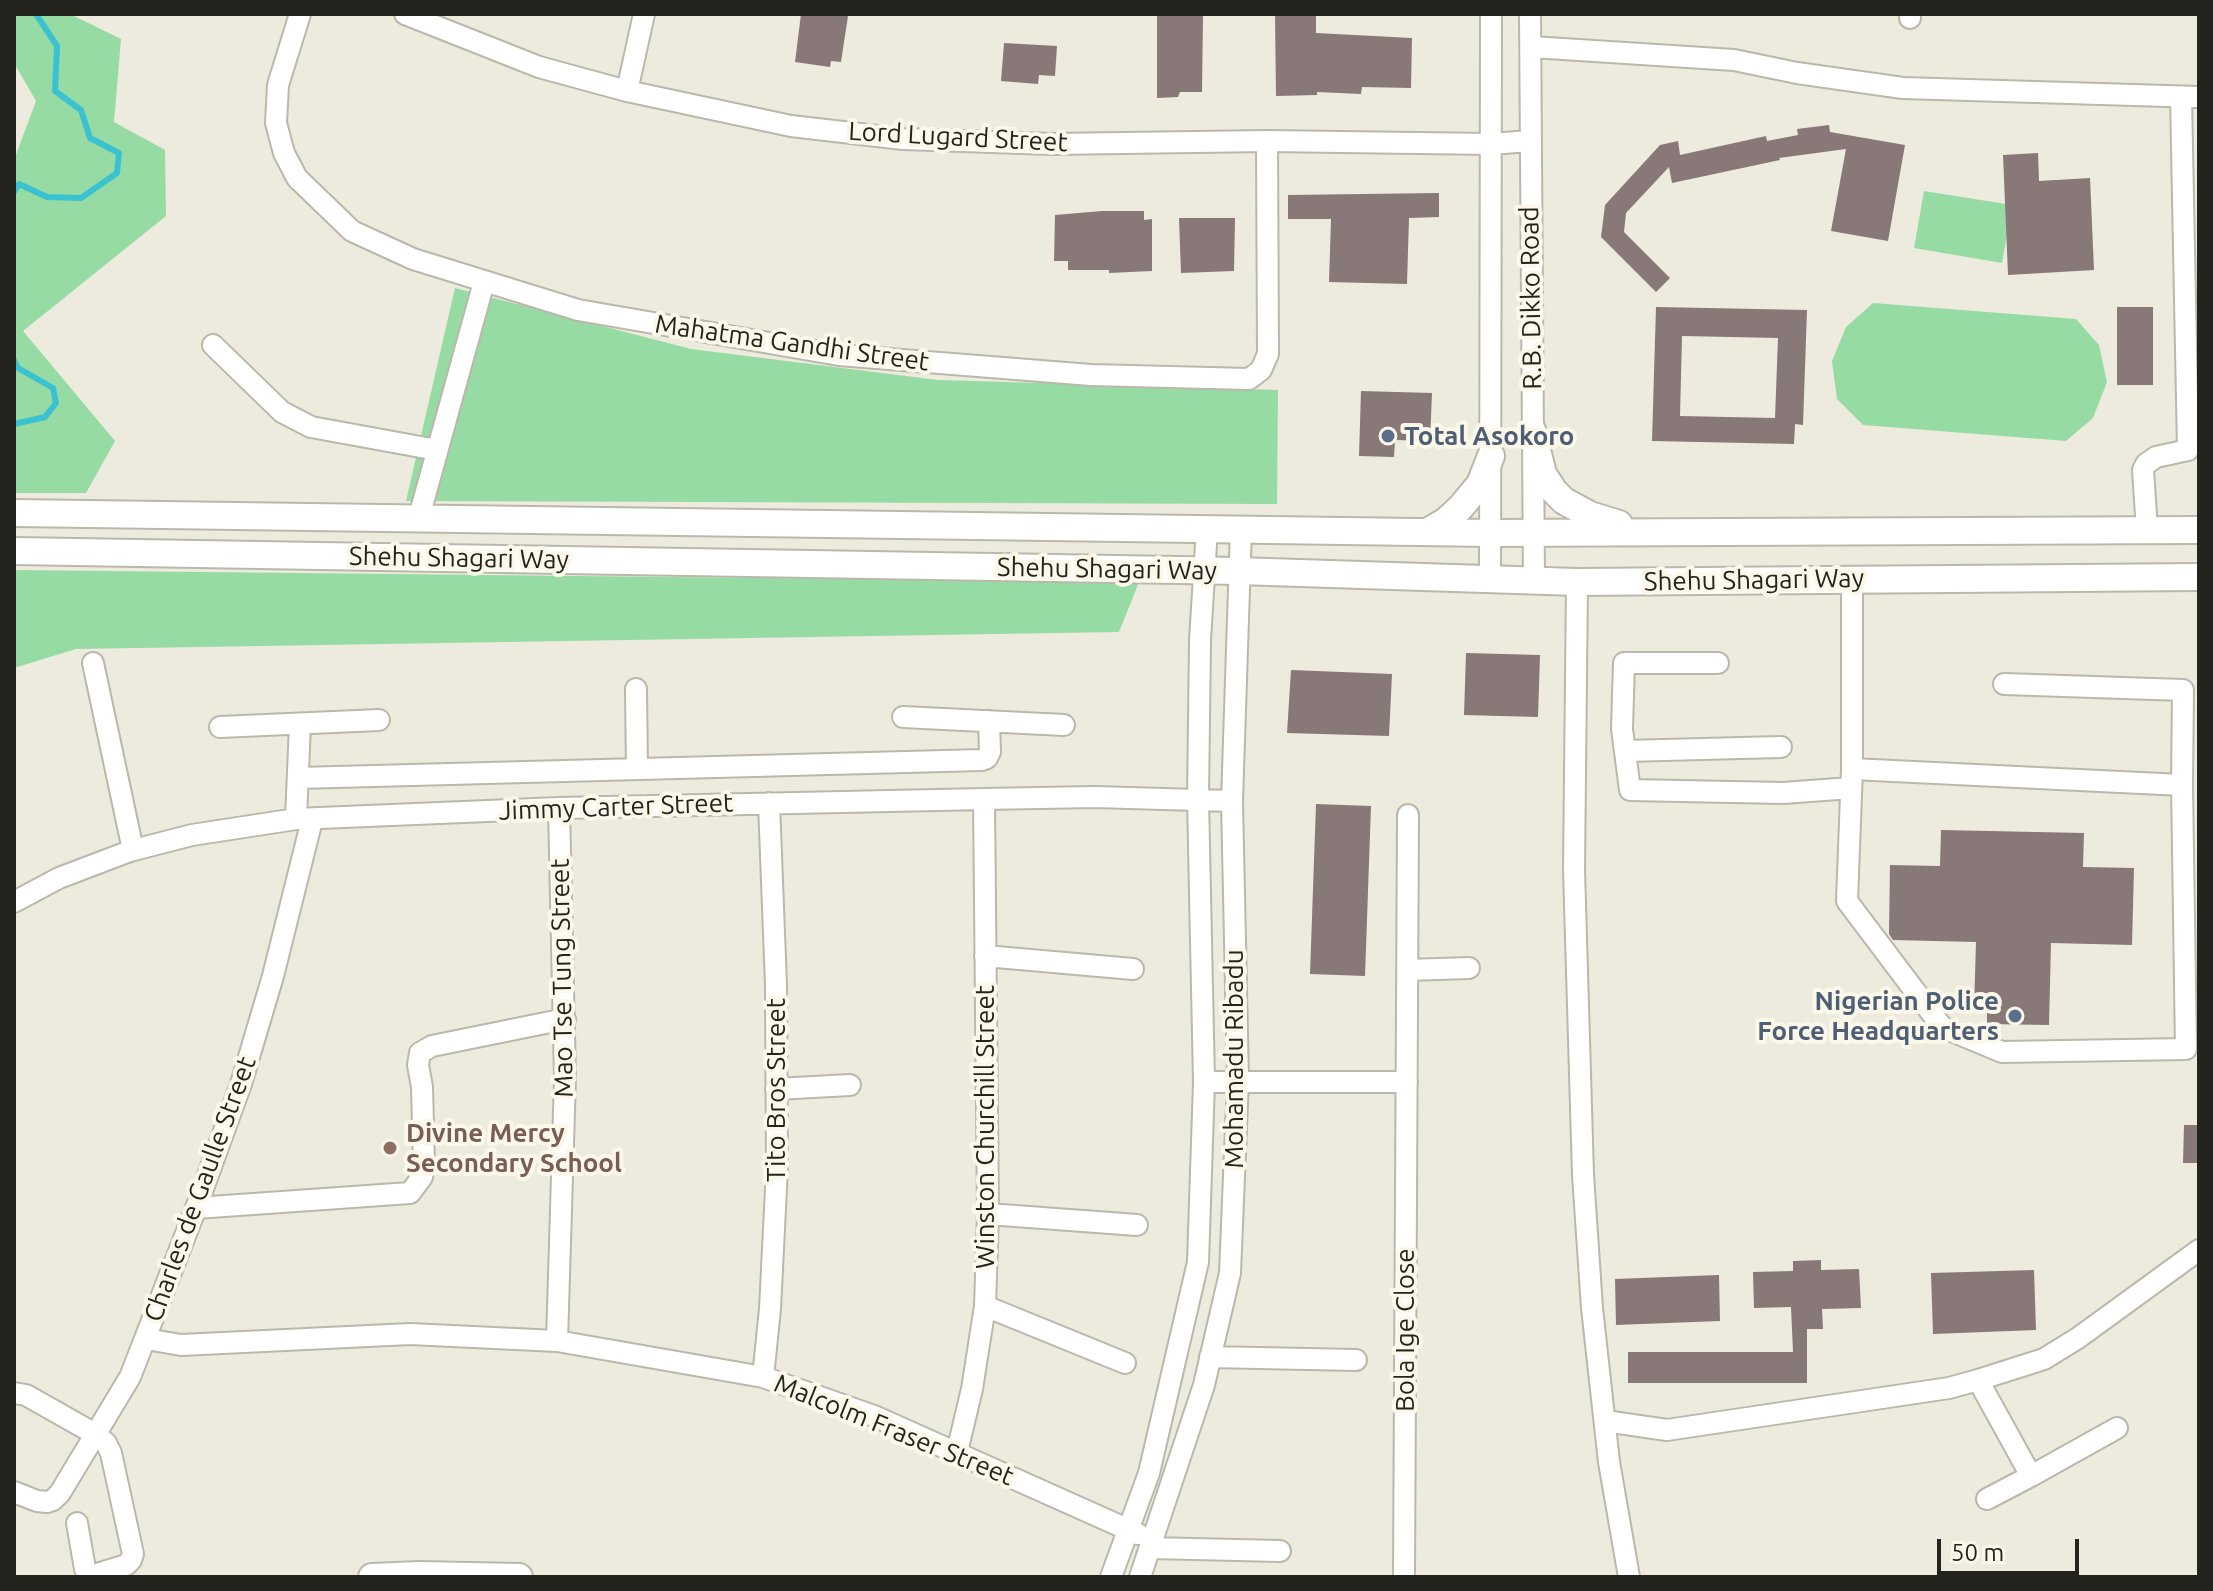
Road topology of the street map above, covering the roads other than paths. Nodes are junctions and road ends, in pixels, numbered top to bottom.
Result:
1 (300, 14) edge
2 (405, 14) edge
3 (644, 14) edge
4 (1491, 14) edge
5 (1530, 14) edge
6 (1532, 47) junction
7 (627, 91) junction
8 (2190, 97) edge
9 (1267, 141) junction
10 (1529, 141) junction
11 (1492, 144) junction
12 (484, 282) junction
13 (213, 345) dead end
14 (1532, 430) junction
15 (437, 450) junction
16 (2194, 450) edge
17 (1491, 456) junction
18 (14, 513) edge
19 (419, 517) junction
20 (1207, 528) junction
21 (1241, 528) junction
22 (2147, 530) junction
23 (2199, 530) edge
24 (1427, 532) junction
25 (1534, 532) junction
26 (1646, 532) junction
27 (1491, 533) junction
28 (14, 551) edge
29 (1203, 570) junction
30 (1238, 571) junction
31 (2199, 577) edge
32 (1852, 579) junction
33 (1490, 580) junction
34 (1534, 582) junction
35 (1577, 582) junction
36 (93, 663) dead end
37 (1718, 663) dead end
38 (2004, 684) dead end
39 (636, 689) dead end
40 (903, 717) dead end
41 (379, 720) dead end
42 (989, 721) junction
43 (300, 724) junction
44 (1064, 725) dead end
45 (220, 727) dead end
46 (1781, 747) dead end
47 (1625, 751) junction
48 (637, 769) junction
49 (298, 778) junction
50 (1851, 778) junction
51 (2182, 785) junction
52 (984, 799) junction
53 (1198, 799) junction
54 (1232, 801) junction
55 (769, 803) junction
56 (559, 808) junction
57 (1408, 815) dead end
58 (304, 819) junction
59 (133, 850) junction
60 (14, 902) edge
61 (985, 956) junction
62 (1469, 968) dead end
63 (1133, 969) dead end
64 (1407, 970) junction
65 (565, 1019) junction
66 (1238, 1080) junction
67 (1204, 1082) junction
68 (1407, 1082) junction
69 (850, 1085) dead end
70 (776, 1089) junction
71 (196, 1208) junction
72 (988, 1214) junction
73 (1137, 1225) dead end
74 (2199, 1250) edge
75 (985, 1306) junction
76 (146, 1339) junction
77 (557, 1341) junction
78 (1210, 1357) junction
79 (1356, 1360) dead end
80 (1125, 1363) dead end
81 (763, 1377) junction
82 (1978, 1380) junction
83 (14, 1393) edge
84 (1605, 1421) junction
85 (2117, 1428) dead end
86 (95, 1434) junction
87 (957, 1452) junction
88 (2031, 1476) junction
89 (14, 1492) edge
90 (1987, 1499) dead end
91 (77, 1523) dead end
92 (1129, 1530) junction
93 (1152, 1544) junction
94 (1280, 1551) dead end
95 (372, 1577) edge
96 (519, 1577) edge
97 (1111, 1577) edge
98 (1140, 1577) edge
99 (1404, 1577) edge
100 (1629, 1577) edge

1 - 12 street, Mahatma Gandhi Street
2 - 7 street, Lord Lugard Street
3 - 7 street
4 - 11 street, R.B. Dikko Road
5 - 6 street, R.B. Dikko Road
6 - 8 street
6 - 10 street, R.B. Dikko Road
7 - 9 street, Lord Lugard Street
8 - 16 street
9 - 11 street, Lord Lugard Street
9 - 12 street, Mahatma Gandhi Street
10 - 11 street, Lord Lugard Street
10 - 14 street, R.B. Dikko Road
11 - 17 street, R.B. Dikko Road
12 - 15 street
13 - 15 street
14 - 25 street, R.B. Dikko Road
14 - 26 main road
15 - 19 street
16 - 22 street
17 - 24 main road
17 - 27 street, R.B. Dikko Road
18 - 19 main road, Shehu Shagari Way
19 - 20 main road, Shehu Shagari Way
20 - 21 main road, Shehu Shagari Way
20 - 29 street, Mohamadu Ribadu
21 - 24 main road, Shehu Shagari Way
21 - 30 street, Mohamadu Ribadu
22 - 23 main road, Shehu Shagari Way
22 - 26 main road, Shehu Shagari Way
24 - 27 main road, Shehu Shagari Way
25 - 26 main road, Shehu Shagari Way
25 - 27 main road, Shehu Shagari Way
25 - 34 street, R.B. Dikko Road
27 - 33 street, R.B. Dikko Road
28 - 29 main road, Shehu Shagari Way
29 - 30 main road, Shehu Shagari Way
29 - 53 street, Mohamadu Ribadu
30 - 33 main road, Shehu Shagari Way
30 - 54 street, Mohamadu Ribadu
31 - 32 main road, Shehu Shagari Way
32 - 35 main road, Shehu Shagari Way
32 - 50 street
33 - 34 main road, Shehu Shagari Way
34 - 35 main road, Shehu Shagari Way
35 - 84 street
36 - 59 street
37 - 47 street
38 - 51 street
39 - 48 street
40 - 42 street
41 - 43 street
42 - 44 street
42 - 48 street
43 - 45 street
43 - 49 street, Charles de Gaulle Street
46 - 47 street
47 - 50 street
48 - 49 street
49 - 58 street, Charles de Gaulle Street
50 - 51 street
50 - 51 street
52 - 53 street, Jimmy Carter Street
52 - 55 street, Jimmy Carter Street
52 - 61 street, Winston Churchill Street
53 - 54 street, Jimmy Carter Street
53 - 67 street, Mohamadu Ribadu
54 - 66 street, Mohamadu Ribadu
55 - 56 street, Jimmy Carter Street
55 - 70 street, Tito Bros Street
56 - 58 street, Jimmy Carter Street
56 - 65 street, Mao Tse Tung Street
57 - 64 street, Bola Ige Close
58 - 59 street, Jimmy Carter Street
58 - 71 street, Charles de Gaulle Street
59 - 60 street, Jimmy Carter Street
61 - 63 street
61 - 72 street, Winston Churchill Street
62 - 64 street
64 - 68 street, Bola Ige Close
65 - 71 street
65 - 77 street, Mao Tse Tung Street
66 - 67 street
66 - 68 street
66 - 78 street, Mohamadu Ribadu
67 - 92 street, Mohamadu Ribadu
68 - 99 street, Bola Ige Close
69 - 70 street
70 - 81 street, Tito Bros Street
71 - 76 street, Charles de Gaulle Street
72 - 73 street
72 - 75 street, Winston Churchill Street
74 - 82 street
75 - 80 street
75 - 87 street, Winston Churchill Street
76 - 77 street, Malcolm Fraser Street
76 - 86 street, Charles de Gaulle Street
77 - 81 street, Malcolm Fraser Street
78 - 79 street
78 - 93 street, Mohamadu Ribadu
81 - 87 street, Malcolm Fraser Street
82 - 84 street
82 - 88 street
83 - 86 street
84 - 100 street
85 - 88 street
86 - 89 street, Charles de Gaulle Street
86 - 91 street
87 - 92 street, Malcolm Fraser Street
88 - 90 street
92 - 93 street, Malcolm Fraser Street
92 - 97 street, Mohamadu Ribadu
93 - 94 street
93 - 98 street, Mohamadu Ribadu
95 - 96 main road

